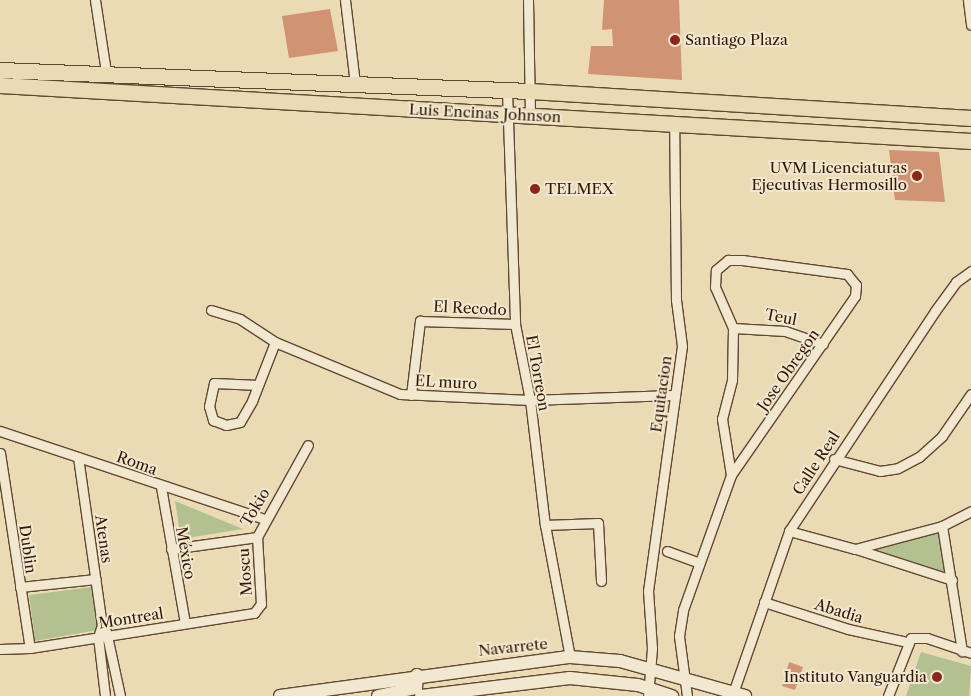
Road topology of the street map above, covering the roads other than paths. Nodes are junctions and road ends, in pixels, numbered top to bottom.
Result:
1 (95, 0) edge
2 (345, 0) edge
3 (528, 0) edge
4 (968, 0) edge
5 (971, 25) edge
6 (0, 60) edge
7 (0, 70) edge
8 (103, 72) junction
9 (355, 84) junction
10 (0, 85) edge
11 (507, 91) junction
12 (530, 91) junction
13 (705, 102) junction
14 (508, 115) junction
15 (530, 116) junction
16 (971, 118) edge
17 (674, 124) junction
18 (971, 140) edge
19 (971, 271) edge
20 (211, 310) dead end
21 (515, 324) junction
22 (733, 328) junction
23 (275, 342) junction
24 (823, 344) junction
25 (258, 385) junction
26 (971, 394) edge
27 (411, 395) junction
28 (673, 395) junction
29 (530, 400) junction
30 (0, 431) edge
31 (308, 445) dead end
32 (0, 453) edge
33 (78, 457) junction
34 (834, 459) junction
35 (732, 475) junction
36 (161, 487) junction
37 (971, 511) edge
38 (265, 519) junction
39 (545, 524) junction
40 (942, 526) junction
41 (789, 531) junction
42 (257, 537) junction
43 (855, 549) junction
44 (171, 550) junction
45 (667, 551) dead end
46 (697, 562) junction
47 (96, 579) junction
48 (952, 580) junction
49 (601, 581) dead end
50 (20, 586) junction
51 (764, 602) junction
52 (261, 604) joint
53 (185, 623) junction
54 (102, 625) junction
55 (109, 636) junction
56 (98, 637) junction
57 (907, 642) junction
58 (30, 648) junction
59 (0, 649) edge
60 (966, 652) edge
61 (570, 657) junction
62 (651, 668) junction
63 (417, 676) junction
64 (683, 677) junction
65 (648, 692) edge
66 (732, 694) edge
67 (105, 696) edge
68 (120, 696) edge
69 (280, 696) edge
70 (378, 696) edge
71 (421, 696) edge
72 (672, 696) edge
73 (687, 696) edge
74 (745, 696) edge
75 (888, 696) edge

1 - 8 street
2 - 9 street
3 - 12 street
4 - 5 street
6 - 8 main road
7 - 8 main road, Luis Encinas Johnson
8 - 9 main road, Luis Encinas Johnson
9 - 11 main road, Luis Encinas Johnson
10 - 14 main road, Luis Encinas Johnson
11 - 12 main road, Luis Encinas Johnson
11 - 14 street, El Torreon
12 - 13 main road, Luis Encinas Johnson
12 - 15 street
13 - 16 main road, Luis Encinas Johnson
13 - 17 main road
14 - 15 main road, Luis Encinas Johnson
14 - 21 street, El Torreon
15 - 17 main road, Luis Encinas Johnson
17 - 18 main road, Luis Encinas Johnson
17 - 28 street, Equitacion
19 - 34 street, Calle Real
20 - 23 street, EL muro
21 - 27 street, El Recodo
21 - 29 street, El Torreon
22 - 24 street, Teul
22 - 24 street, Jose Obregon
22 - 35 street
23 - 25 street
23 - 27 street, EL muro
24 - 35 street, Jose Obregon
25 - 25 street
26 - 34 street
27 - 29 street, EL muro
28 - 29 street, EL muro
28 - 62 street, Equitacion
29 - 39 street, El Torreon
30 - 33 street, Roma
31 - 38 street, Tokio
32 - 50 street, Dublin
33 - 36 street, Roma
33 - 47 street, Atenas
34 - 41 street, Calle Real
35 - 46 street, Jose Obregon
36 - 38 street, Roma
36 - 44 street, México
37 - 40 street
38 - 42 street, Tokio
39 - 49 street
39 - 61 street, El Torreon
40 - 43 street
40 - 48 street
41 - 43 street
41 - 51 street, Calle Real
42 - 44 street, Tokio
42 - 52 street, Moscu
43 - 48 street
44 - 53 street, México
45 - 46 street
46 - 64 street, Jose Obregon
47 - 50 street
47 - 54 street, Atenas
48 - 60 street
50 - 58 street, Dublin
51 - 57 street, Abadia
51 - 66 street, Calle Real
52 - 53 street, Montreal
53 - 55 street, Montreal
54 - 55 street, Atenas
54 - 56 street, Atenas
55 - 56 street, Montreal
55 - 68 street, Atenas
56 - 58 street, Montreal
56 - 67 street, Atenas
57 - 60 street, Abadia
57 - 75 street
58 - 59 street, Montreal
61 - 62 main road, Navarrete
61 - 63 main road, Navarrete
62 - 64 main road, Navarrete
62 - 65 street, Equitacion
63 - 69 main road, Navarrete
63 - 70 main road
64 - 66 main road, Navarrete
64 - 73 street, Jose Obregon
65 - 71 main road
65 - 72 main road
66 - 74 main road, Navarrete

